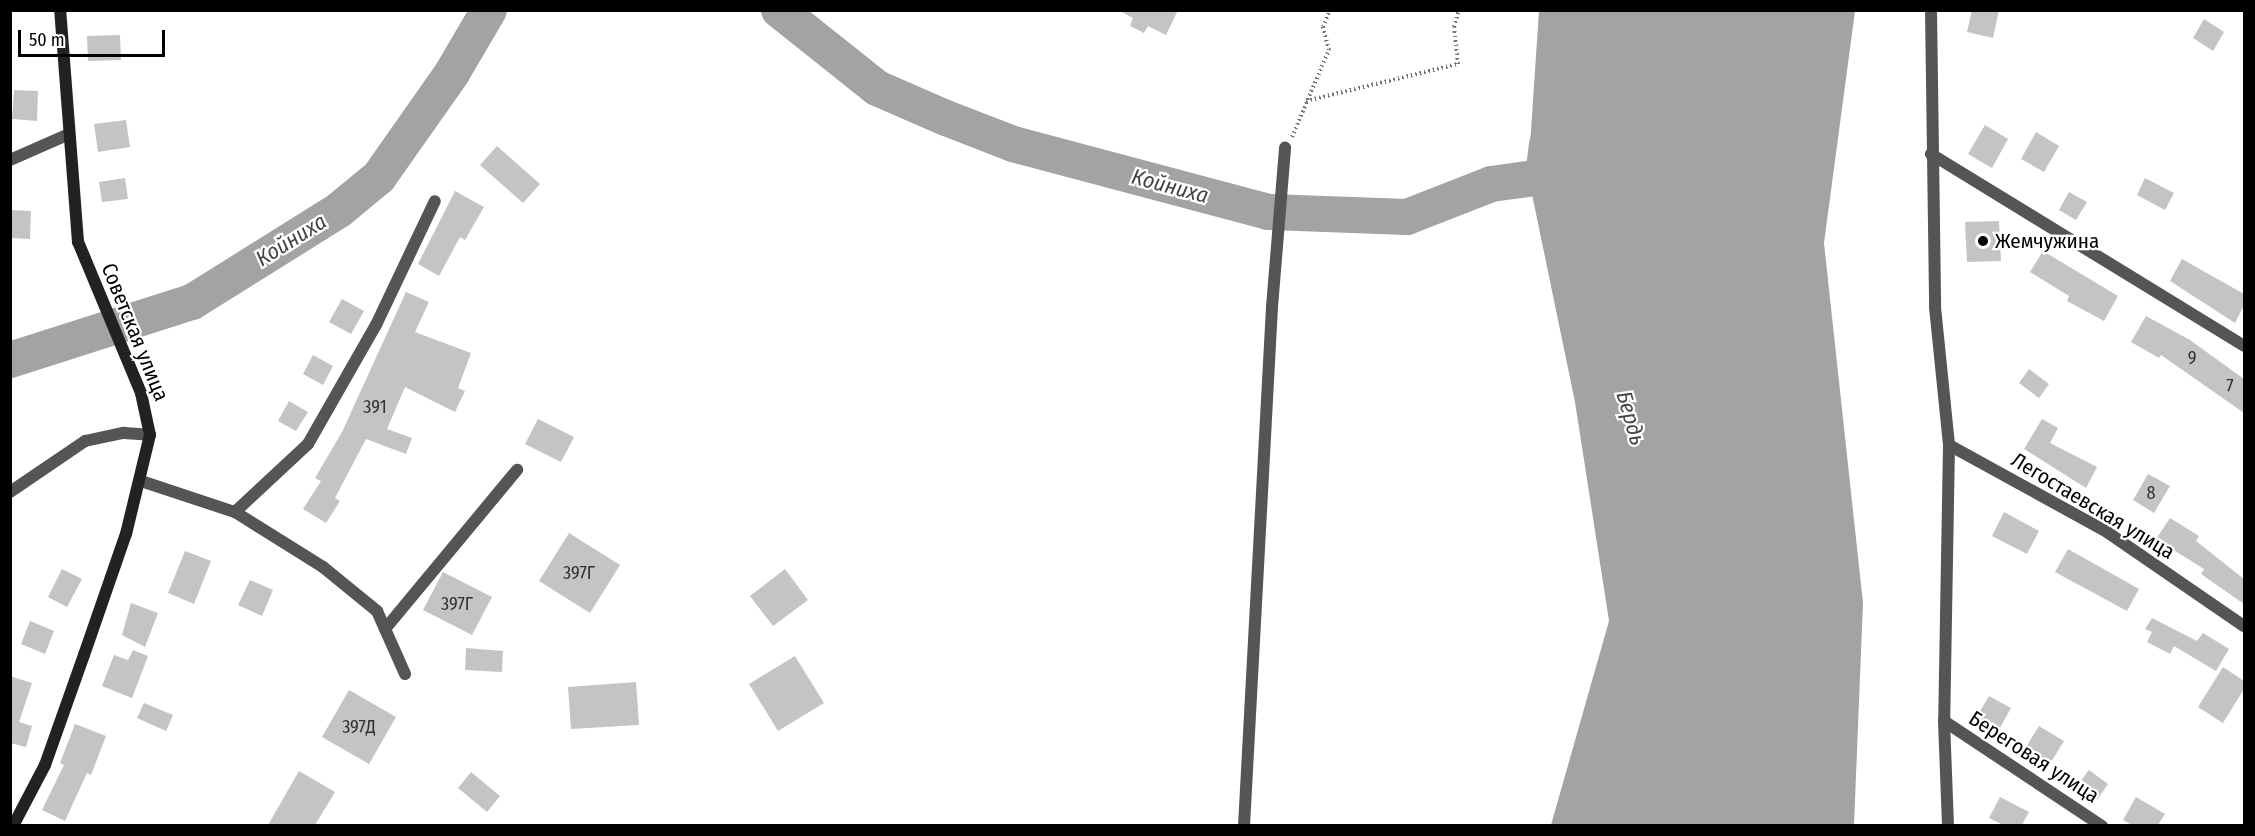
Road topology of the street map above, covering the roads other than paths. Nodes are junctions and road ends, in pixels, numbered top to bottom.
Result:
1 (60, 10) edge
2 (1931, 10) edge
3 (69, 134) junction
4 (1285, 148) road end
5 (1931, 154) junction
6 (10, 160) edge
7 (435, 201) dead end
8 (2244, 346) edge
9 (150, 435) junction
10 (1949, 445) junction
11 (516, 470) dead end
12 (141, 481) junction
13 (10, 492) edge
14 (235, 512) junction
15 (2244, 626) edge
16 (385, 629) junction
17 (405, 674) dead end
18 (1944, 722) junction
19 (14, 825) edge
20 (1244, 825) edge
21 (1948, 825) edge
22 (2102, 825) edge

1 - 3 main road, Советская улица
2 - 5 street
3 - 6 street
3 - 9 main road, Советская улица
4 - 20 street
5 - 8 street
5 - 10 street
7 - 14 street
9 - 12 main road, Советская улица
9 - 13 street
10 - 15 street, Легостаевская улица
10 - 18 street
11 - 16 street
12 - 14 street
12 - 19 main road, Советская улица
14 - 16 street
16 - 17 street
18 - 21 street
18 - 22 street, Береговая улица

